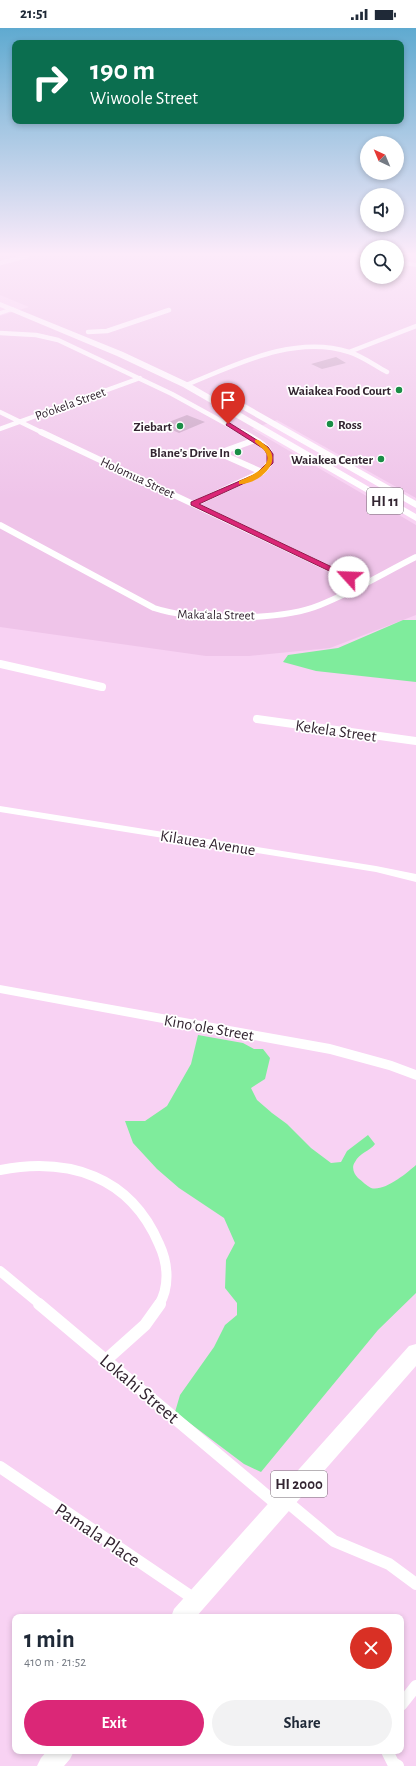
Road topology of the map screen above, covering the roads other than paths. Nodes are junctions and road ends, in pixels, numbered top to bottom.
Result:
1 (43, 337) edge
2 (83, 337) edge
3 (100, 337) edge
4 (387, 337) edge
5 (349, 352) junction
6 (387, 372) dead end
7 (140, 378) junction
8 (196, 381) junction
9 (186, 385) junction
10 (0, 412) edge
11 (20, 422) junction
12 (0, 429) edge
13 (255, 440) junction
14 (262, 472) junction
15 (194, 504) junction
16 (416, 505) edge
17 (416, 518) edge
18 (0, 525) edge
19 (416, 557) edge
20 (362, 584) junction
21 (0, 664) edge
22 (102, 687) dead end
23 (257, 719) dead end
24 (416, 742) edge
25 (0, 809) edge
26 (416, 878) edge
27 (0, 989) edge
28 (416, 1075) edge
29 (0, 1170) edge
30 (0, 1271) edge
31 (415, 1356) edge
32 (107, 1359) junction
33 (0, 1467) edge
34 (282, 1503) junction
35 (416, 1584) edge
36 (197, 1600) junction
37 (185, 1614) edge
38 (416, 1686) edge
39 (404, 1701) edge
40 (59, 1754) edge
41 (388, 1754) edge
42 (49, 1766) edge
43 (398, 1766) edge

1 - 7 street
2 - 9 highway, HI 11
3 - 8 highway, HI 11
4 - 5 street
5 - 6 street
5 - 8 street
7 - 11 street, Po‘okela Street
7 - 13 street
8 - 9 street
8 - 16 highway, HI 11
9 - 17 highway, HI 11
10 - 11 street, Holomua Street
11 - 12 street, Po‘okela Street
11 - 15 street, Holomua Street
13 - 14 street
13 - 14 street
14 - 15 street
15 - 20 street, Holomua Street
18 - 20 street, Maka‘ala Street
19 - 20 street, Maka‘ala Street
21 - 22 street
23 - 24 street, Kekela Street
25 - 26 street, Kilauea Avenue
27 - 28 street, Kinoʻole Street
29 - 32 street
30 - 32 street, Lokahi Street
31 - 34 highway, HI 2000
32 - 34 street, Lokahi Street
33 - 36 street, Pamala Place
34 - 35 street, Lokahi Street
34 - 36 highway, HI 2000
36 - 37 highway, HI 2000
38 - 39 street
40 - 42 highway
41 - 43 street

